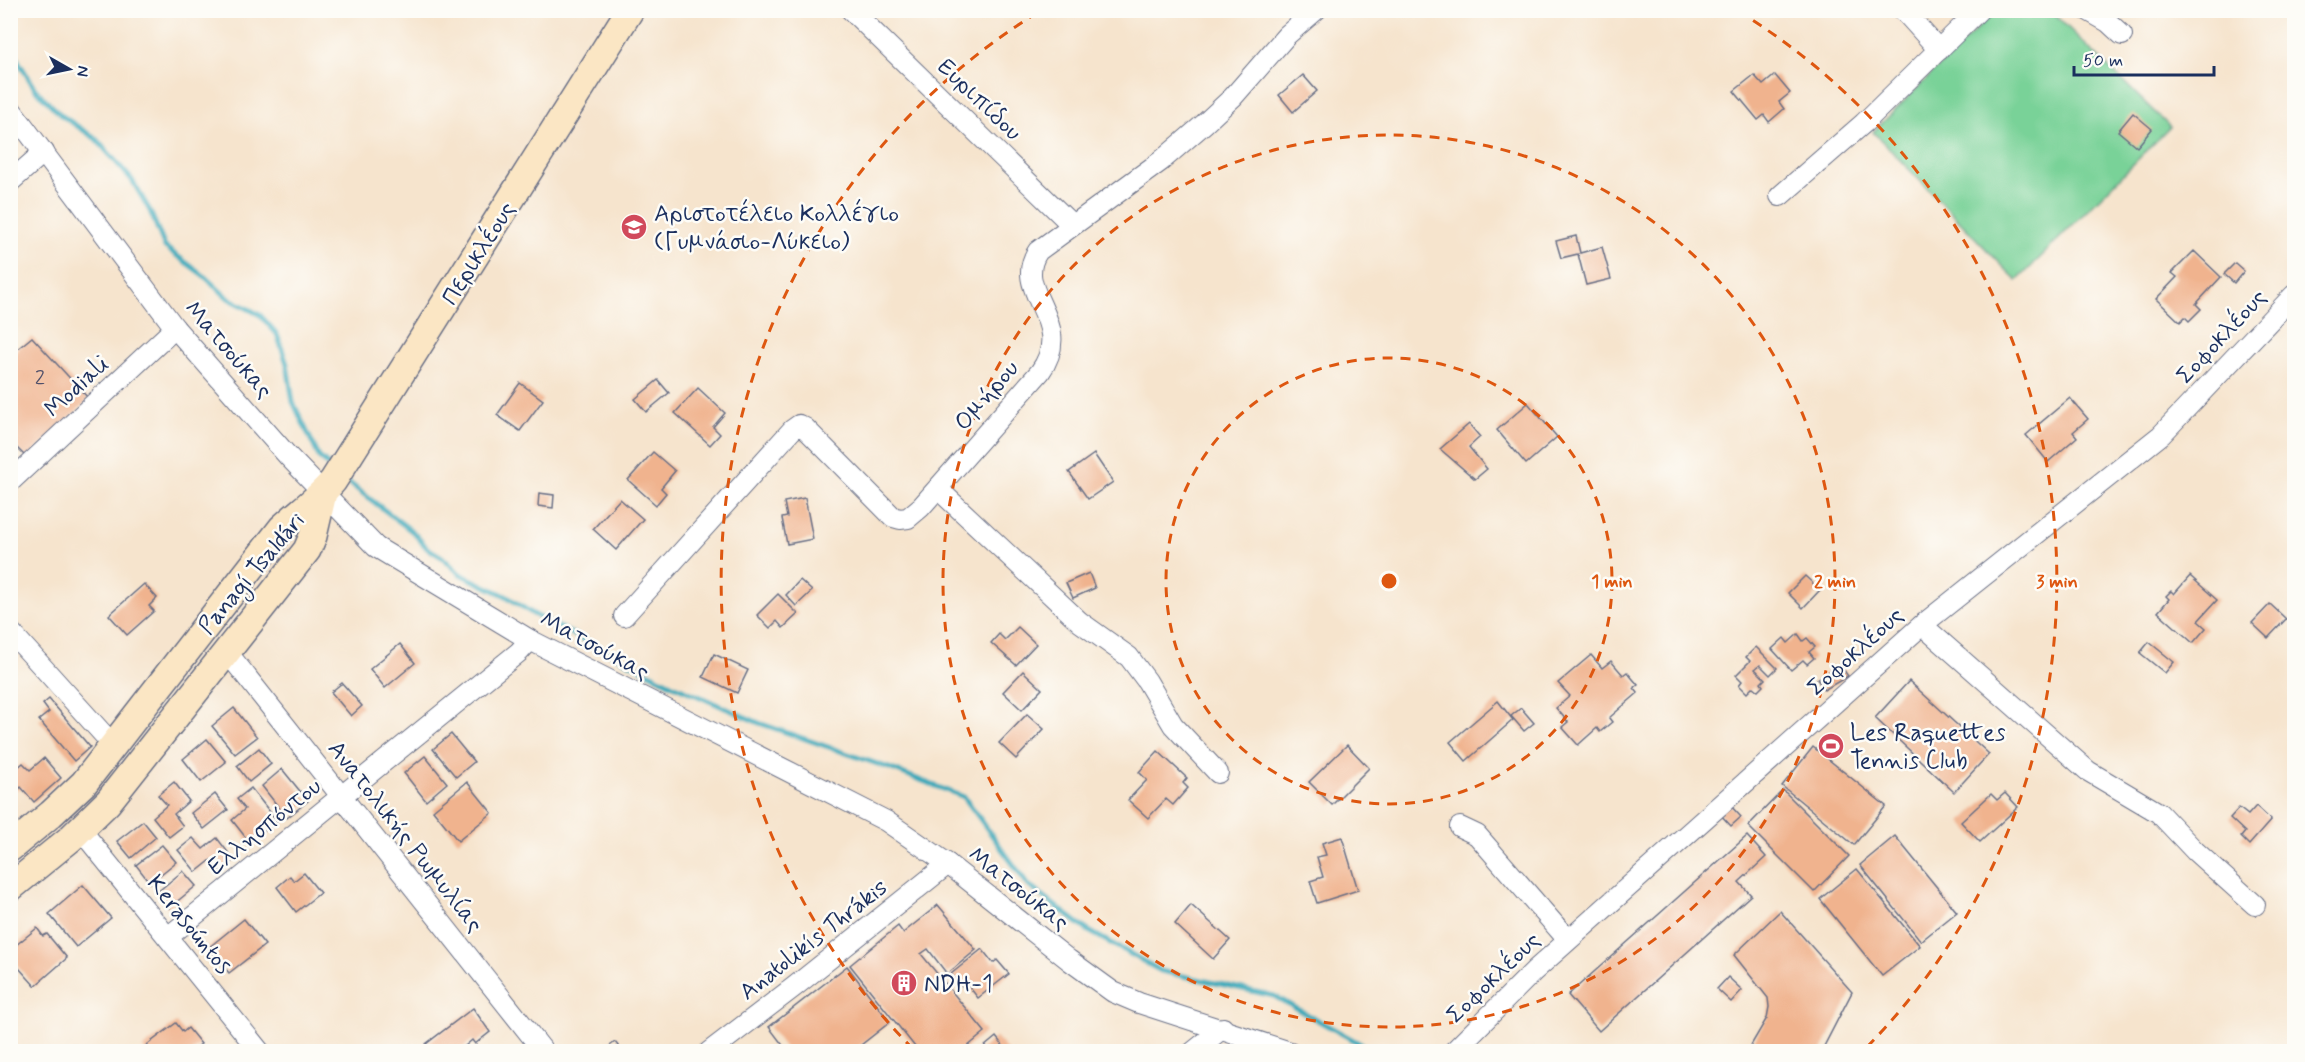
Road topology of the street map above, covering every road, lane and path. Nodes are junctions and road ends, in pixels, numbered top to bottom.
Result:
1 (630, 10) edge
2 (851, 10) edge
3 (1316, 10) edge
4 (1903, 10) edge
5 (1979, 10) edge
6 (2087, 10) edge
7 (2122, 35) dead end
8 (1939, 50) junction
9 (10, 108) edge
10 (44, 152) junction
11 (10, 182) edge
12 (1780, 196) dead end
13 (1072, 225) junction
14 (2295, 295) edge
15 (176, 328) junction
16 (10, 482) edge
17 (328, 487) junction
18 (938, 489) junction
19 (624, 616) dead end
20 (1922, 625) junction
21 (10, 631) edge
22 (530, 640) junction
23 (227, 652) junction
24 (113, 745) junction
25 (1218, 773) dead end
26 (342, 796) junction
27 (1460, 827) dead end
28 (81, 830) junction
29 (10, 848) edge
30 (948, 864) junction
31 (10, 888) edge
32 (2255, 904) dead end
33 (168, 937) junction
34 (1568, 940) junction
35 (1223, 1028) junction
36 (260, 1052) edge
37 (544, 1052) edge
38 (709, 1052) edge
39 (1193, 1052) edge
40 (1290, 1052) edge
41 (1453, 1052) edge

1 - 17 street, Περικλέους
2 - 13 street, Ευριπίδου
3 - 13 street, Ομήρου
4 - 8 street
5 - 8 street
6 - 7 street
8 - 12 street
9 - 10 street, Ματσούκας
10 - 11 street
10 - 15 street, Ματσούκας
13 - 18 street, Ομήρου
14 - 20 street, Σοφοκλέους
15 - 16 street, Modiali
15 - 17 street, Ματσούκας
17 - 22 street, Ματσούκας
17 - 23 street, Panagí Tsaldári
17 - 24 street, Panagí Tsaldári
18 - 19 street, Ομήρου
18 - 25 street
20 - 32 street
20 - 34 street, Σοφοκλέους
21 - 24 street
22 - 26 street, Ελλησπόντου
22 - 30 street, Ματσούκας
23 - 26 street, Ανατολικής Ρωμυλίας
23 - 28 street, Panagí Tsaldári
24 - 29 street, Panagí Tsaldári
26 - 33 street, Ελλησπόντου
26 - 37 street, Ανατολικής Ρωμυλίας
27 - 34 street
28 - 31 street, Panagí Tsaldári
28 - 33 street, Kerasoúntos
30 - 35 street, Ματσούκας
30 - 38 street, Anatolikís Thrákis
33 - 36 street, Kerasoúntos
34 - 41 street, Σοφοκλέους
35 - 39 street
35 - 40 street, Ματσούκας

